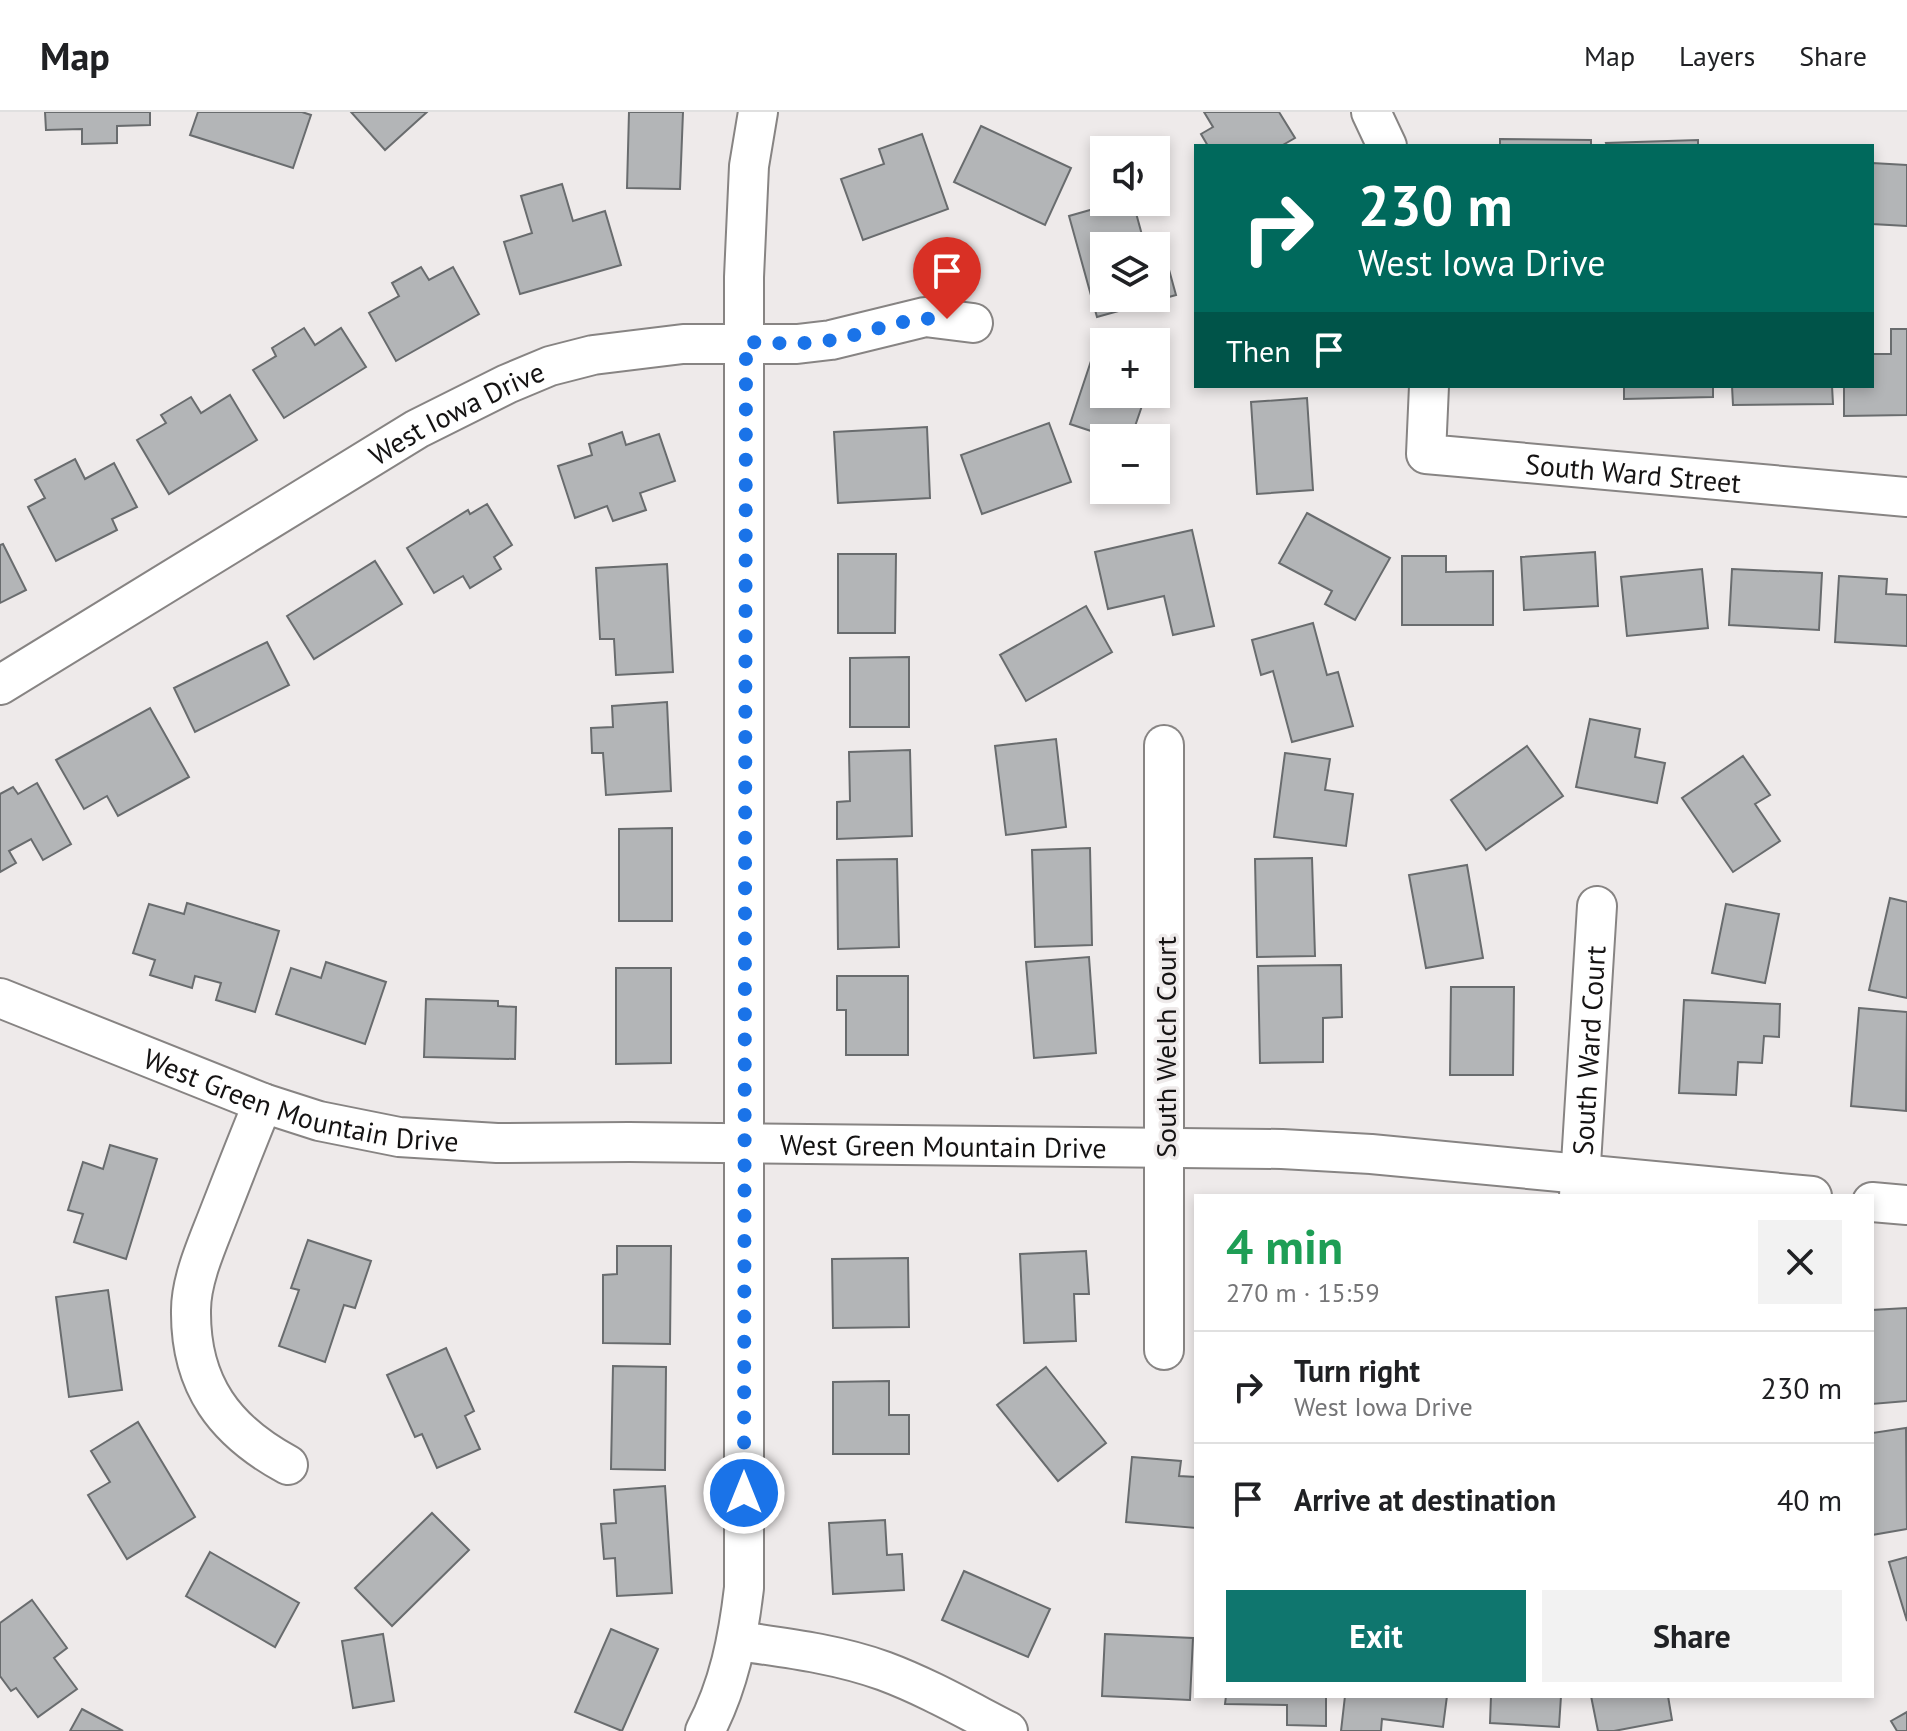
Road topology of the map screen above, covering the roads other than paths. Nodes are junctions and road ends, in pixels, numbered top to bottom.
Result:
1 (758, 112) edge
2 (1371, 112) edge
3 (1386, 144) edge
4 (973, 323) dead end
5 (746, 342) junction
6 (1429, 388) edge
7 (1907, 497) edge
8 (0, 685) edge
9 (1164, 745) dead end
10 (1597, 906) dead end
11 (0, 998) edge
12 (263, 1103) junction
13 (745, 1143) junction
14 (1165, 1147) junction
15 (1580, 1185) edge
16 (1770, 1194) edge
17 (1874, 1202) edge
18 (1907, 1205) edge
19 (1164, 1350) dead end
20 (288, 1465) dead end
21 (738, 1641) junction
22 (705, 1731) edge
23 (1008, 1731) edge

1 - 5 street
2 - 3 street
4 - 5 street, West Iowa Drive
5 - 8 street, West Iowa Drive
5 - 13 street
6 - 7 street, South Ward Street
9 - 14 street, South Welch Court
10 - 15 street, South Ward Court
11 - 12 street, West Green Mountain Drive
12 - 13 street, West Green Mountain Drive
12 - 20 street
13 - 14 street, West Green Mountain Drive
13 - 21 street
14 - 15 street, West Green Mountain Drive
14 - 19 street, South Welch Court
15 - 16 street, West Green Mountain Drive
17 - 18 street
21 - 22 street
21 - 23 street

